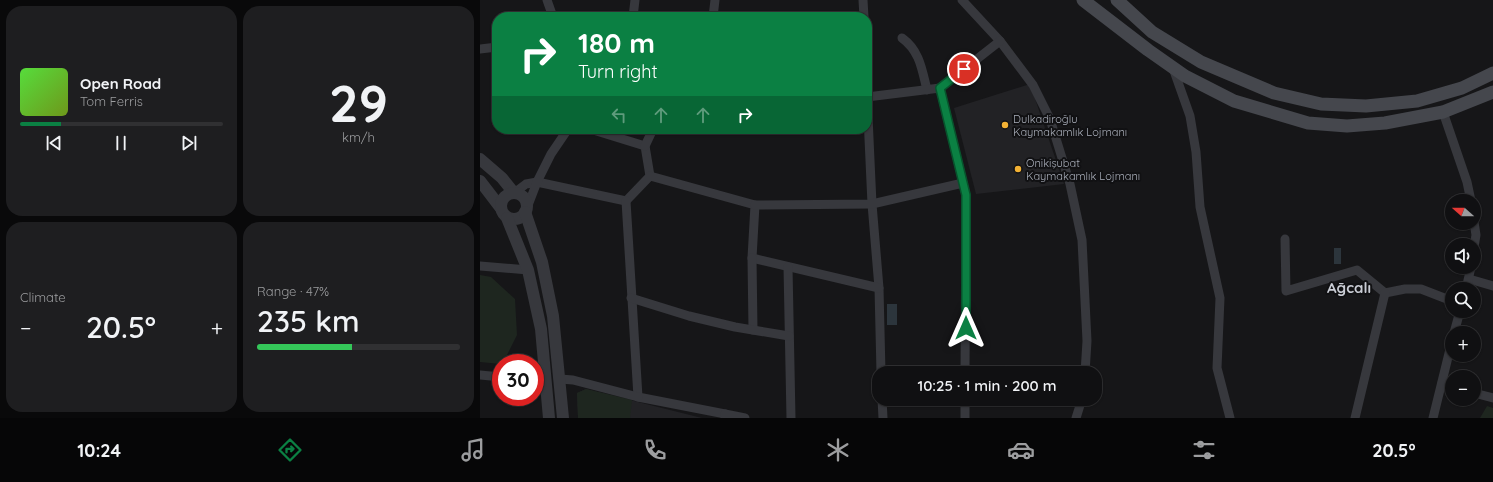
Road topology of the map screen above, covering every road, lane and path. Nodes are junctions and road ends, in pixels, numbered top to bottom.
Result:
1 (547, 0) edge
2 (635, 0) edge
3 (715, 0) edge
4 (863, 0) edge
5 (962, 0) edge
6 (1083, 0) edge
7 (1117, 0) edge
8 (551, 12) edge
9 (634, 12) edge
10 (714, 12) edge
11 (864, 12) edge
12 (902, 38) dead end
13 (1000, 41) junction
14 (492, 48) edge
15 (480, 49) edge
16 (1173, 68) junction
17 (1493, 74) edge
18 (940, 88) junction
19 (927, 90) junction
20 (1493, 92) edge
21 (872, 96) edge
22 (1443, 112) junction
23 (565, 134) edge
24 (606, 134) edge
25 (650, 134) edge
26 (869, 134) edge
27 (645, 146) junction
28 (480, 159) edge
29 (650, 176) junction
30 (480, 181) edge
31 (537, 182) junction
32 (963, 183) junction
33 (514, 193) junction
34 (1469, 194) edge
35 (626, 201) junction
36 (755, 204) junction
37 (872, 204) junction
38 (500, 207) junction
39 (526, 210) junction
40 (507, 218) junction
41 (1285, 239) dead end
42 (752, 258) junction
43 (480, 266) edge
44 (788, 267) junction
45 (528, 270) junction
46 (1470, 274) edge
47 (1469, 279) junction
48 (1468, 282) edge
49 (1493, 286) edge
50 (879, 288) junction
51 (1385, 293) junction
52 (631, 298) junction
53 (1445, 299) edge
54 (753, 330) junction
55 (789, 336) junction
56 (540, 354) edge
57 (1447, 362) edge
58 (881, 366) edge
59 (965, 366) edge
60 (1085, 366) edge
61 (480, 375) edge
62 (492, 376) edge
63 (560, 379) junction
64 (1442, 383) junction
65 (1445, 384) edge
66 (1481, 395) edge
67 (544, 396) edge
68 (638, 398) junction
69 (1493, 398) edge
70 (882, 406) edge
71 (965, 406) edge
72 (1080, 406) edge
73 (725, 416) edge
74 (549, 418) edge
75 (563, 418) edge
76 (745, 418) edge
77 (791, 418) edge
78 (883, 418) edge
79 (965, 418) edge
80 (1076, 418) edge
81 (1230, 418) edge
82 (1355, 418) edge
83 (1433, 418) edge

1 - 8 street
2 - 9 street
3 - 10 street
4 - 11 street
5 - 13 street
6 - 16 main road
7 - 17 main road
12 - 19 street
13 - 18 street
13 - 60 street
14 - 15 street
16 - 22 main road
16 - 81 street
18 - 19 street
18 - 32 street
19 - 21 street
20 - 22 main road
22 - 34 street
23 - 31 street
24 - 27 street
25 - 27 street
26 - 37 street
27 - 29 street
28 - 33 street
29 - 35 street
29 - 36 street
30 - 38 street
31 - 33 street
31 - 35 street
31 - 39 street
32 - 37 street
32 - 59 street
33 - 38 street
33 - 39 street
35 - 52 street
36 - 37 street
36 - 42 street
37 - 50 street
38 - 40 street
39 - 40 street
39 - 63 street
40 - 45 street
41 - 51 street
42 - 44 street
42 - 54 street
43 - 45 street
44 - 50 street
44 - 55 street
45 - 56 street
46 - 47 street
47 - 48 street
47 - 49 street
50 - 58 street
51 - 53 street
51 - 82 street
52 - 54 street
52 - 68 street
54 - 55 street
55 - 77 street
57 - 64 street
61 - 62 street
63 - 68 street
63 - 75 street
64 - 65 street
64 - 83 street
66 - 69 street
67 - 74 street
68 - 73 street
70 - 78 street
71 - 79 street
72 - 80 street
73 - 76 street

